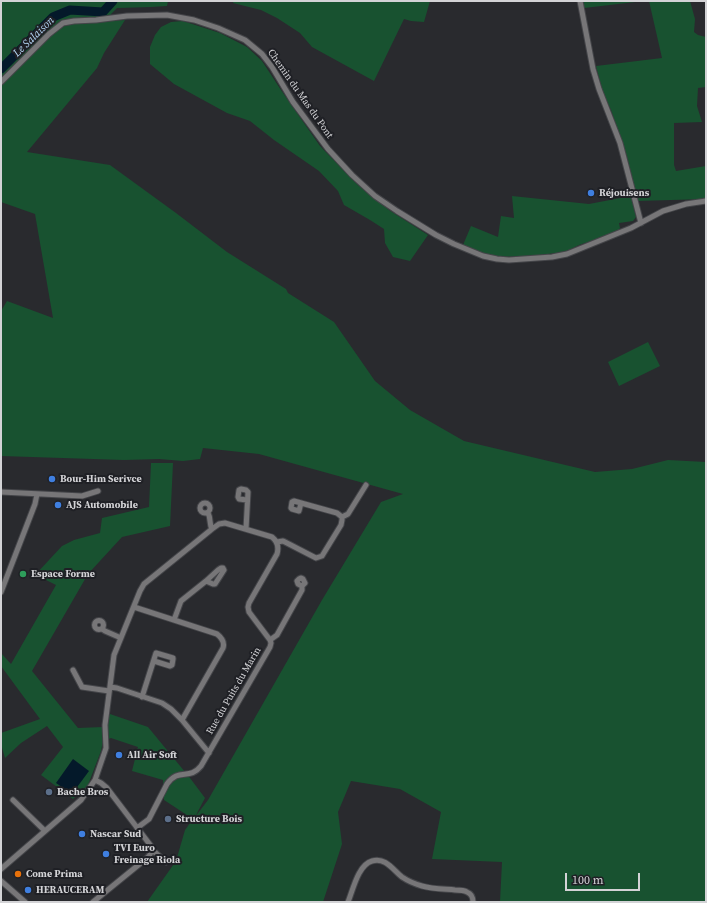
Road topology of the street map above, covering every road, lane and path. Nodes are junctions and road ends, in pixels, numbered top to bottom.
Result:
1 (580, 1) edge
2 (1, 82) edge
3 (706, 201) edge
4 (641, 223) junction
5 (366, 485) dead end
6 (98, 491) dead end
7 (1, 492) edge
8 (36, 494) junction
9 (246, 500) dead end
10 (301, 503) dead end
11 (208, 513) dead end
12 (342, 517) junction
13 (212, 529) junction
14 (246, 529) junction
15 (277, 542) junction
16 (206, 581) dead end
17 (302, 586) dead end
18 (1, 592) edge
19 (134, 607) junction
20 (174, 620) junction
21 (102, 629) dead end
22 (121, 638) junction
23 (270, 640) junction
24 (154, 661) dead end
25 (73, 670) dead end
26 (110, 689) junction
27 (142, 697) junction
28 (182, 720) junction
29 (209, 752) junction
30 (95, 780) junction
31 (13, 800) dead end
32 (137, 828) junction
33 (45, 831) junction
34 (152, 851) junction
35 (166, 862) dead end
36 (1, 869) edge
37 (1, 881) edge
38 (25, 902) edge
39 (93, 902) edge
40 (348, 902) edge
41 (473, 902) edge

1 - 4 street
2 - 4 street, Chemin du Mas du Pont
3 - 4 street, Chemin du Mas du Pont
5 - 12 street
6 - 8 street
7 - 8 street
8 - 18 street
9 - 14 street
10 - 12 street
11 - 13 street
12 - 15 street
13 - 14 street
13 - 19 street
14 - 15 street
15 - 23 street, Rue du Puits du Marin
16 - 20 street
17 - 23 street
19 - 20 street
19 - 22 street
20 - 28 street
21 - 22 street
22 - 26 street
23 - 29 street, Rue du Puits du Marin
24 - 27 street
25 - 26 street
26 - 27 street
26 - 30 street
27 - 28 street
28 - 29 street
29 - 32 street, Rue du Puits du Marin
30 - 32 street
30 - 33 street
31 - 33 street
32 - 34 street
33 - 36 street
34 - 35 street
34 - 39 street
37 - 38 street
40 - 41 street

